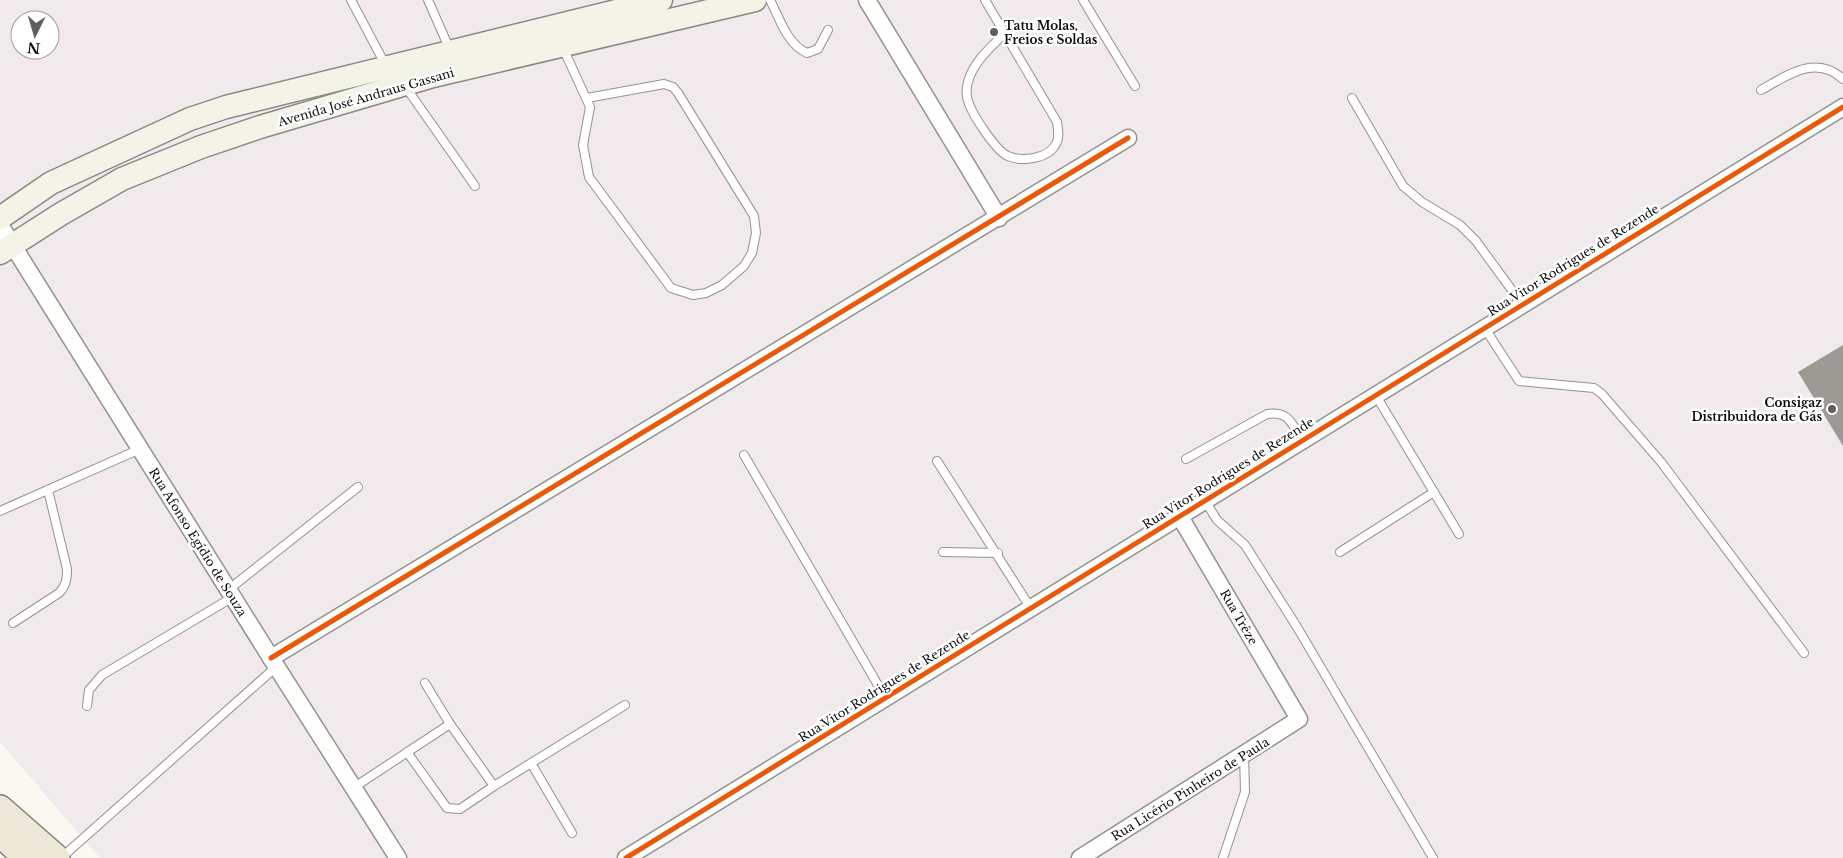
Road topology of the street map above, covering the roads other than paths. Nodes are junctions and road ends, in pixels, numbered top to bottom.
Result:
1 (350, 0) edge
2 (428, 0) edge
3 (661, 0) edge
4 (755, 0) edge
5 (770, 0) edge
6 (867, 0) edge
7 (985, 0) edge
8 (1084, 0) edge
9 (686, 8) edge
10 (828, 30) dead end
11 (1005, 33) junction
12 (562, 46) junction
13 (451, 52) junction
14 (431, 67) junction
15 (388, 68) junction
16 (1843, 79) edge
17 (404, 84) junction
18 (1135, 86) dead end
19 (1761, 90) dead end
20 (587, 98) junction
21 (1352, 98) dead end
22 (1843, 107) edge
23 (190, 119) junction
24 (1128, 138) dead end
25 (201, 147) junction
26 (475, 186) dead end
27 (0, 217) edge
28 (999, 218) junction
29 (0, 225) edge
30 (7, 249) edge
31 (1522, 304) junction
32 (1484, 327) junction
33 (1375, 394) junction
34 (1302, 439) junction
35 (140, 449) junction
36 (744, 455) dead end
37 (1186, 459) dead end
38 (937, 462) dead end
39 (358, 487) dead end
40 (48, 490) junction
41 (1434, 492) junction
42 (1204, 499) junction
43 (0, 511) edge
44 (1179, 515) junction
45 (1459, 534) dead end
46 (943, 552) dead end
47 (1340, 552) dead end
48 (998, 553) junction
49 (230, 593) junction
50 (1030, 607) junction
51 (13, 623) dead end
52 (1804, 653) dead end
53 (274, 663) junction
54 (425, 683) dead end
55 (885, 697) junction
56 (625, 705) dead end
57 (87, 706) dead end
58 (1299, 719) joint
59 (450, 724) junction
60 (407, 752) junction
61 (1244, 754) junction
62 (531, 763) junction
63 (494, 786) junction
64 (354, 788) junction
65 (2, 820) edge
66 (572, 833) dead end
67 (25, 858) edge
68 (57, 858) edge
69 (61, 858) edge
70 (398, 858) edge
71 (626, 858) edge
72 (1080, 858) edge
73 (1223, 858) edge
74 (1433, 858) edge

1 - 15 lane
2 - 13 lane
3 - 13 main road, Avenida José Andraus Gassani
4 - 9 main road, Avenida José Andraus Gassani
5 - 10 lane
6 - 28 street
7 - 11 lane
8 - 18 lane
9 - 12 main road, Avenida José Andraus Gassani
11 - 11 lane
12 - 14 main road, Avenida José Andraus Gassani
12 - 20 lane
13 - 14 main road, Avenida José Andraus Gassani
14 - 15 main road, Avenida José Andraus Gassani
14 - 17 main road, Avenida José Andraus Gassani
15 - 23 main road, Avenida José Andraus Gassani
16 - 19 lane
17 - 25 main road, Avenida José Andraus Gassani
17 - 26 lane
20 - 20 lane
21 - 31 lane
22 - 31 street, Rua Vitor Rodrigues de Rezende
23 - 25 main road
23 - 27 main road, Avenida José Andraus Gassani
24 - 28 street
25 - 30 main road, Avenida José Andraus Gassani
28 - 53 street
29 - 30 street, Rua Afonso Egídio de Souza
30 - 35 street, Rua Afonso Egídio de Souza
31 - 32 street, Rua Vitor Rodrigues de Rezende
32 - 33 street, Rua Vitor Rodrigues de Rezende
32 - 52 lane
33 - 34 street, Rua Vitor Rodrigues de Rezende
33 - 41 lane
34 - 37 lane
34 - 42 street, Rua Vitor Rodrigues de Rezende
35 - 40 lane
35 - 49 street, Rua Afonso Egídio de Souza
36 - 55 lane
38 - 48 lane
39 - 49 lane
40 - 43 lane
40 - 51 lane
41 - 45 lane
41 - 47 lane
42 - 44 street, Rua Vitor Rodrigues de Rezende
42 - 74 lane
44 - 50 street, Rua Vitor Rodrigues de Rezende
44 - 58 street, Rua Trêze
46 - 48 lane
48 - 50 lane
49 - 53 street, Rua Afonso Egídio de Souza
49 - 57 lane
50 - 55 street, Rua Vitor Rodrigues de Rezende
53 - 64 street, Rua Afonso Egídio de Souza
53 - 69 lane
54 - 59 lane
55 - 71 street, Rua Vitor Rodrigues de Rezende
56 - 62 lane
58 - 61 street, Rua Licério Pinheiro de Paula
59 - 60 lane
59 - 63 lane
60 - 63 lane
60 - 64 lane
61 - 72 street, Rua Licério Pinheiro de Paula
61 - 73 lane
62 - 63 lane
62 - 66 lane
64 - 70 street, Rua Afonso Egídio de Souza
65 - 67 main road
65 - 68 main road

